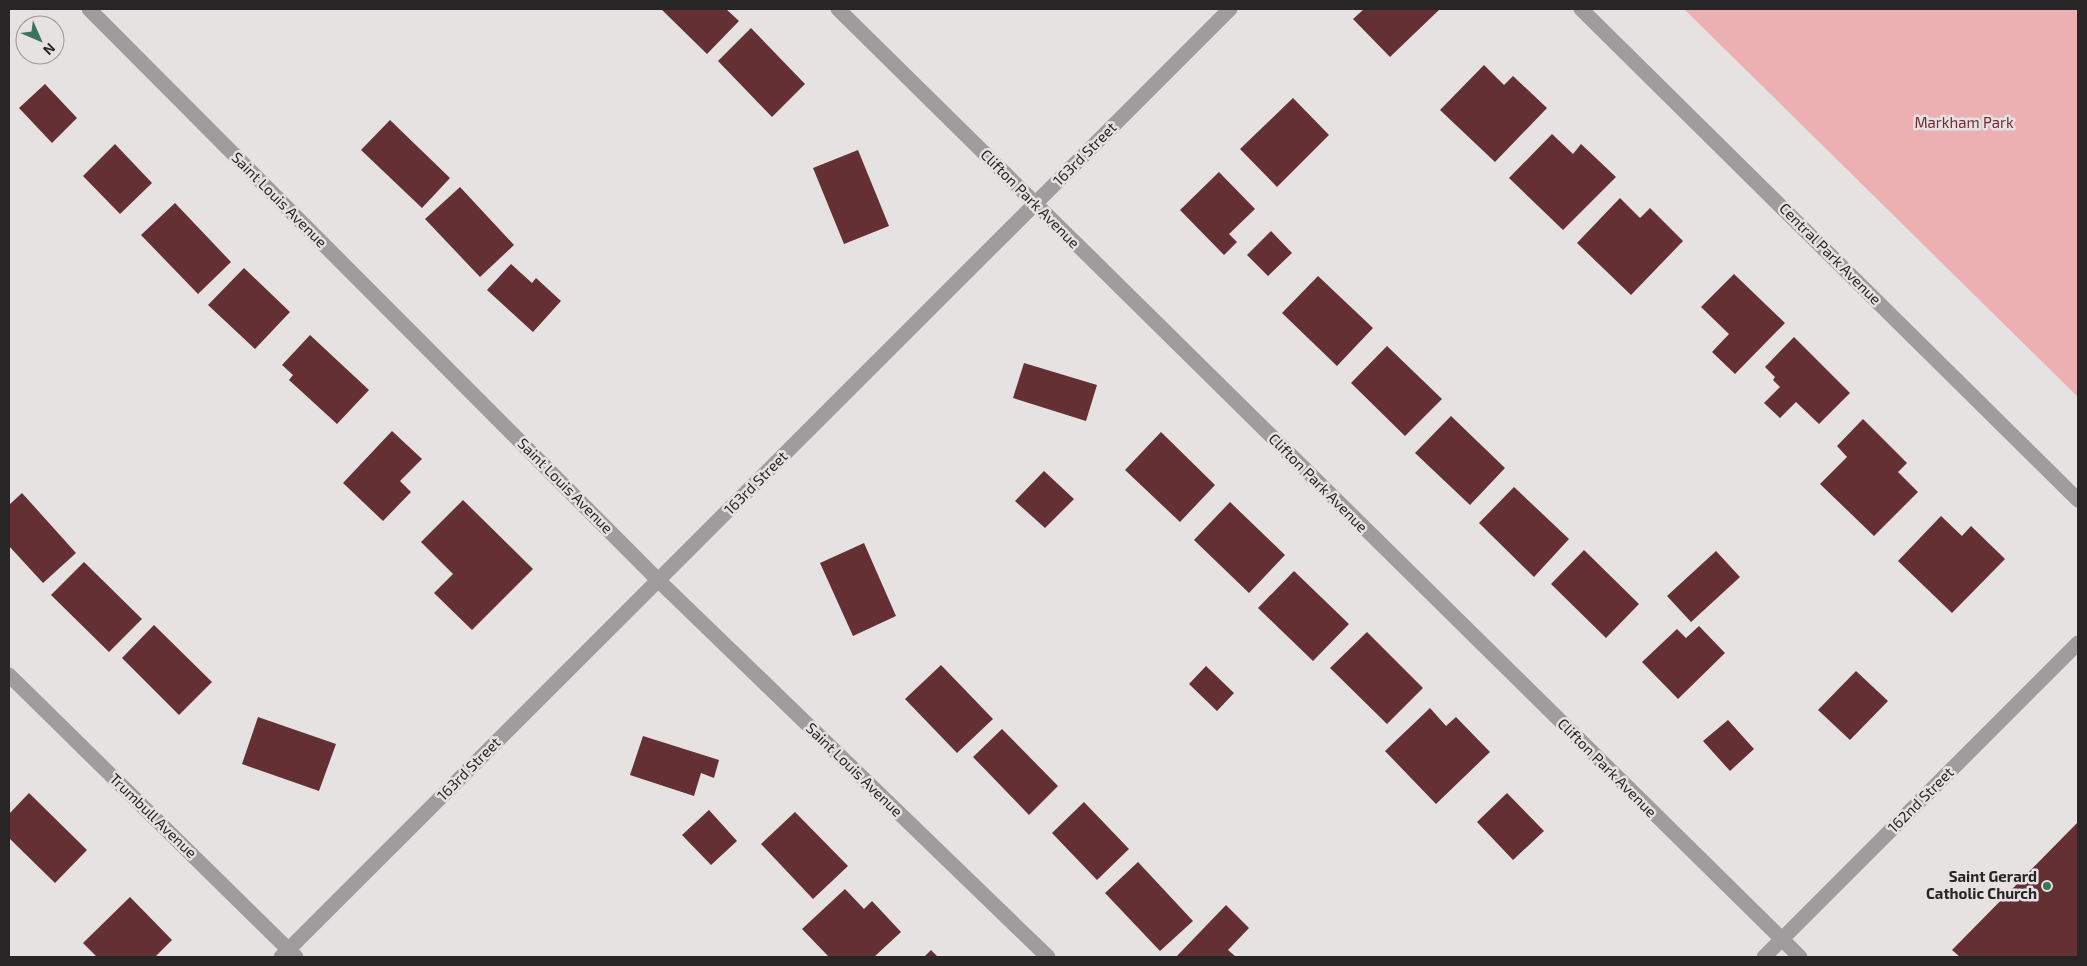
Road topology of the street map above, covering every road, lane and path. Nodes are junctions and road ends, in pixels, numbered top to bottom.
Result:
1 (89, 9) edge
2 (838, 9) edge
3 (1230, 9) edge
4 (1581, 9) edge
5 (1035, 204) junction
6 (2078, 500) edge
7 (658, 580) junction
8 (2078, 642) edge
9 (9, 675) edge
10 (1782, 939) junction
11 (289, 955) edge
12 (1048, 957) edge
13 (1764, 957) edge
14 (1800, 957) edge

1 - 7 street, Saint Louis Avenue
2 - 5 street, Clifton Park Avenue
3 - 5 street, 163rd Street
4 - 6 street, Central Park Avenue
5 - 7 street, 163rd Street
5 - 10 street, Clifton Park Avenue
7 - 11 street, 163rd Street
7 - 12 street, Saint Louis Avenue
8 - 10 street, 162nd Street
9 - 11 street, Trumbull Avenue
10 - 13 street, 162nd Street
10 - 14 street, Clifton Park Avenue

